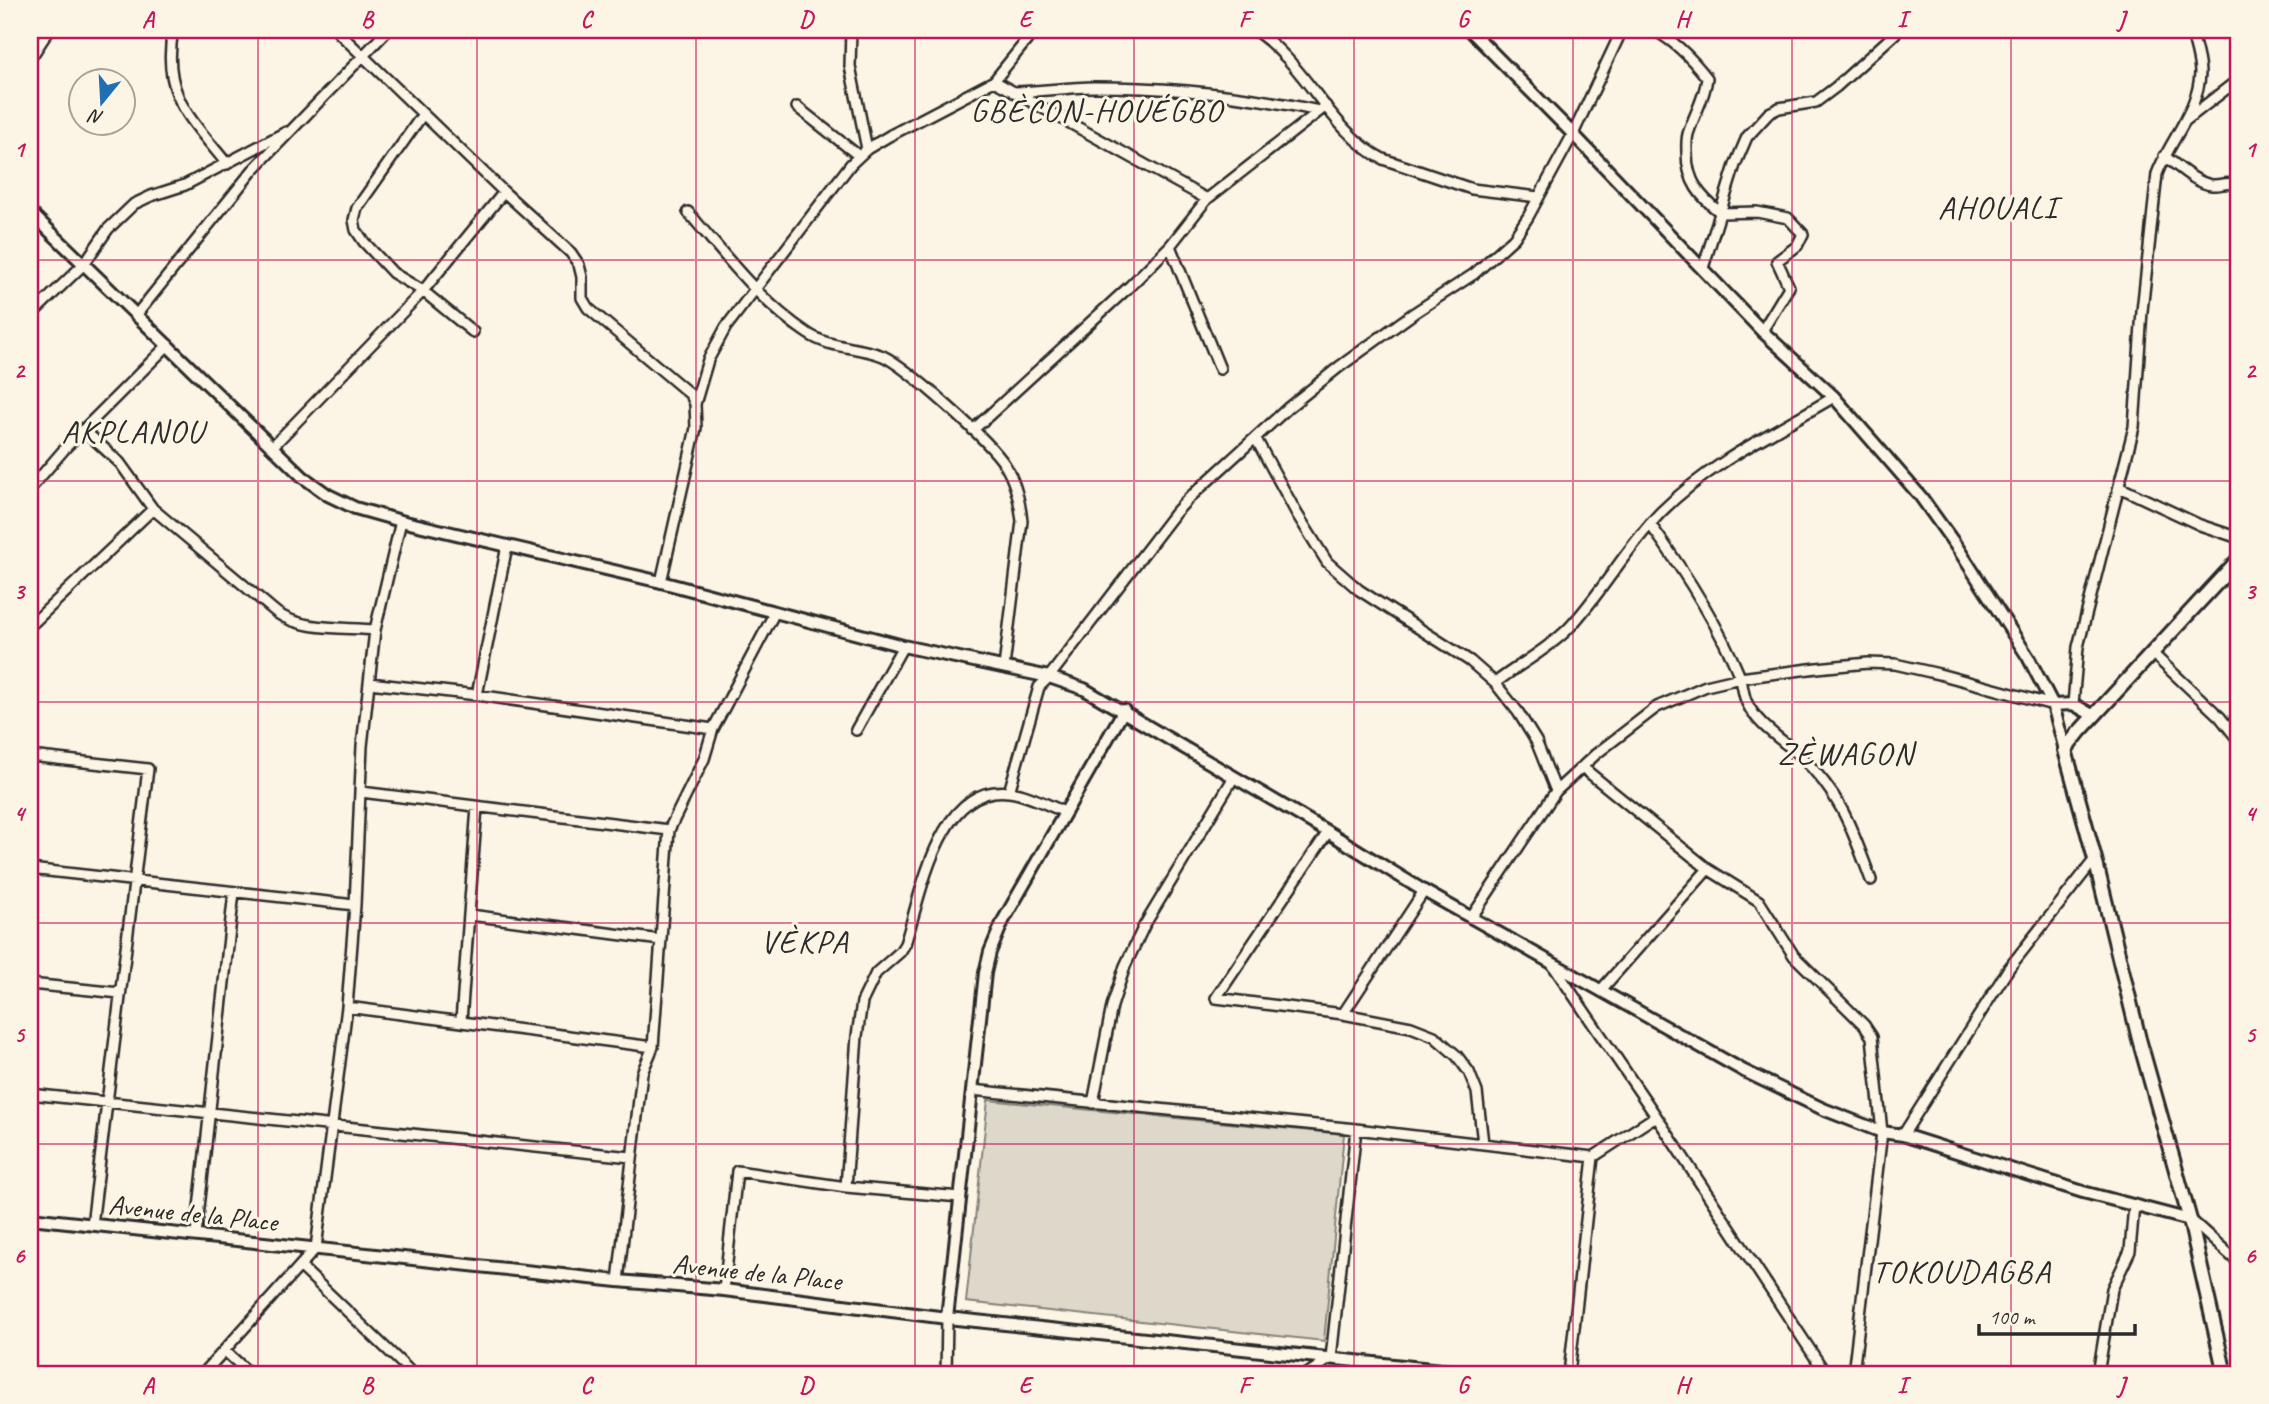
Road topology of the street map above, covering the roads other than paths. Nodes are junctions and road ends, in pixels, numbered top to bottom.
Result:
1 (49, 30) edge
2 (173, 30) edge
3 (336, 30) edge
4 (388, 30) edge
5 (851, 30) edge
6 (1035, 30) edge
7 (1254, 30) edge
8 (1470, 30) edge
9 (1622, 30) edge
10 (1653, 30) edge
11 (2191, 30) edge
12 (1898, 31) edge
13 (363, 57) junction
14 (30, 59) edge
15 (2239, 79) edge
16 (993, 81) junction
17 (1013, 92) junction
18 (797, 107) dead end
19 (1323, 109) junction
20 (423, 114) junction
21 (2185, 121) junction
22 (293, 128) junction
23 (1573, 134) junction
24 (867, 149) junction
25 (859, 156) junction
26 (2164, 156) junction
27 (227, 164) junction
28 (2239, 187) edge
29 (504, 192) junction
30 (1538, 197) junction
31 (1207, 199) junction
32 (30, 212) edge
33 (688, 212) dead end
34 (1721, 213) junction
35 (1170, 246) junction
36 (84, 264) junction
37 (1703, 268) junction
38 (754, 290) junction
39 (423, 291) junction
40 (137, 314) junction
41 (30, 316) edge
42 (1762, 331) junction
43 (473, 332) dead end
44 (168, 345) junction
45 (1220, 369) dead end
46 (1834, 397) junction
47 (695, 404) junction
48 (84, 430) junction
49 (973, 430) junction
50 (1256, 439) junction
51 (272, 446) junction
52 (2119, 487) junction
53 (30, 489) edge
54 (153, 509) junction
55 (401, 521) junction
56 (1650, 524) junction
57 (2239, 538) edge
58 (508, 546) junction
59 (2239, 559) edge
60 (662, 582) junction
61 (775, 612) junction
62 (30, 626) edge
63 (375, 630) junction
64 (903, 646) junction
65 (2153, 654) junction
66 (1004, 667) junction
67 (1049, 677) junction
68 (1740, 678) junction
69 (369, 683) junction
70 (1495, 683) junction
71 (477, 695) junction
72 (2073, 704) junction
73 (2053, 705) junction
74 (1124, 710) junction
75 (2094, 716) junction
76 (713, 729) junction
77 (856, 730) dead end
78 (2239, 741) edge
79 (2065, 750) junction
80 (30, 756) edge
81 (1582, 767) junction
82 (1234, 777) junction
83 (1556, 791) junction
84 (361, 792) junction
85 (1009, 792) junction
86 (477, 807) junction
87 (1065, 812) junction
88 (668, 830) junction
89 (1328, 832) junction
90 (2095, 859) junction
91 (30, 869) edge
92 (1708, 869) junction
93 (1871, 880) dead end
94 (134, 882) junction
95 (1424, 891) junction
96 (234, 892) junction
97 (355, 905) junction
98 (470, 915) junction
99 (1471, 918) junction
100 (661, 940) junction
101 (1552, 964) junction
102 (30, 984) edge
103 (1601, 990) junction
104 (120, 993) junction
105 (347, 1007) junction
106 (1343, 1014) junction
107 (461, 1021) junction
108 (653, 1047) junction
109 (972, 1090) junction
110 (30, 1094) edge
111 (106, 1103) junction
112 (1093, 1103) junction
113 (209, 1112) junction
114 (1657, 1116) junction
115 (331, 1125) junction
116 (1356, 1129) junction
117 (1882, 1132) junction
118 (1903, 1135) junction
119 (1483, 1143) junction
120 (631, 1157) junction
121 (1593, 1157) junction
122 (846, 1187) junction
123 (960, 1197) junction
124 (2134, 1205) junction
125 (30, 1218) edge
126 (2190, 1220) junction
127 (92, 1226) junction
128 (196, 1235) junction
129 (316, 1248) junction
130 (2239, 1263) edge
131 (300, 1266) junction
132 (618, 1281) junction
133 (724, 1290) junction
134 (947, 1318) junction
135 (225, 1351) junction
136 (1331, 1358) junction
137 (203, 1374) edge
138 (250, 1374) edge
139 (413, 1374) edge
140 (946, 1374) edge
141 (1307, 1374) edge
142 (1479, 1374) edge
143 (1569, 1374) edge
144 (1826, 1374) edge
145 (1853, 1374) edge
146 (2098, 1374) edge
147 (2225, 1374) edge

1 - 14 street
2 - 27 street
3 - 13 street
4 - 13 street
5 - 24 street
6 - 16 street
7 - 19 street
8 - 23 street
9 - 23 street
10 - 34 street
11 - 21 street
12 - 34 street
13 - 20 street
13 - 22 street
15 - 21 street
16 - 17 street
16 - 24 street
17 - 19 street
17 - 31 street
18 - 25 street
19 - 30 street
19 - 31 street
20 - 29 street
20 - 39 street
21 - 26 street
22 - 27 street
22 - 40 street
23 - 30 street
23 - 37 street
24 - 25 street
25 - 38 street
26 - 28 street
26 - 52 street
27 - 36 street
29 - 39 street
29 - 47 street
30 - 50 street
31 - 35 street
32 - 36 street
33 - 38 street
34 - 37 street
34 - 42 street
35 - 45 street
35 - 49 street
36 - 40 street
36 - 41 street
37 - 42 street
38 - 47 street
38 - 49 street
39 - 43 street
39 - 51 street
40 - 44 street
42 - 46 street
44 - 48 street
44 - 51 street
46 - 56 street
46 - 73 street
47 - 60 street
48 - 53 street
48 - 54 street
49 - 66 street
50 - 67 street
50 - 70 street
51 - 55 street
52 - 57 street
52 - 72 street
54 - 62 street
54 - 63 street
55 - 58 street
55 - 63 street
56 - 68 street
56 - 70 street
58 - 60 street
58 - 71 street
59 - 65 main road
60 - 61 street
61 - 64 street
61 - 76 street
63 - 69 street
64 - 66 street
64 - 77 street
65 - 75 main road
65 - 78 street
66 - 67 street
67 - 74 street
67 - 85 street
68 - 73 street
68 - 81 street
68 - 93 street
69 - 71 street
69 - 84 street
70 - 83 street
71 - 76 street
72 - 73 street
72 - 75 street
73 - 79 street
74 - 82 street
74 - 87 street
75 - 79 main road
76 - 88 street
79 - 90 main road
80 - 94 street
81 - 83 street
81 - 92 street
82 - 89 street
82 - 112 street
83 - 99 street
84 - 86 street
84 - 97 street
85 - 87 street
85 - 122 street
86 - 88 street
86 - 98 street
87 - 109 street
88 - 100 street
89 - 95 street
89 - 106 street
90 - 118 street
90 - 126 main road
91 - 94 street
92 - 103 street
92 - 117 street
94 - 96 street
94 - 104 street
95 - 99 street
95 - 106 street
96 - 97 street
96 - 113 street
97 - 105 street
98 - 100 street
98 - 107 street
99 - 101 street
100 - 108 street
101 - 103 street
101 - 114 street
102 - 104 street
103 - 117 street
104 - 111 street
105 - 107 street
105 - 115 street
106 - 119 street
107 - 108 street
108 - 120 street
109 - 112 street
109 - 123 street
110 - 111 street
111 - 113 street
111 - 127 street
112 - 116 street
113 - 115 street
113 - 128 street
114 - 121 street
114 - 144 street
115 - 120 street
115 - 129 street
116 - 119 street
116 - 136 street
117 - 118 street
117 - 145 street
118 - 124 street
119 - 121 street
120 - 132 street
121 - 143 street
122 - 123 street
122 - 133 street
123 - 134 street
124 - 126 street
124 - 146 street
125 - 127 street, Avenue de la Place
126 - 130 street
126 - 147 main road
127 - 128 street, Avenue de la Place
128 - 129 street, Avenue de la Place
129 - 131 street
129 - 132 street, Avenue de la Place
131 - 135 street
131 - 139 street
132 - 133 street, Avenue de la Place
133 - 134 street, Avenue de la Place
134 - 136 street, Avenue de la Place
134 - 140 street
135 - 137 street
135 - 138 street
136 - 141 street
136 - 142 street, Avenue de la Place

